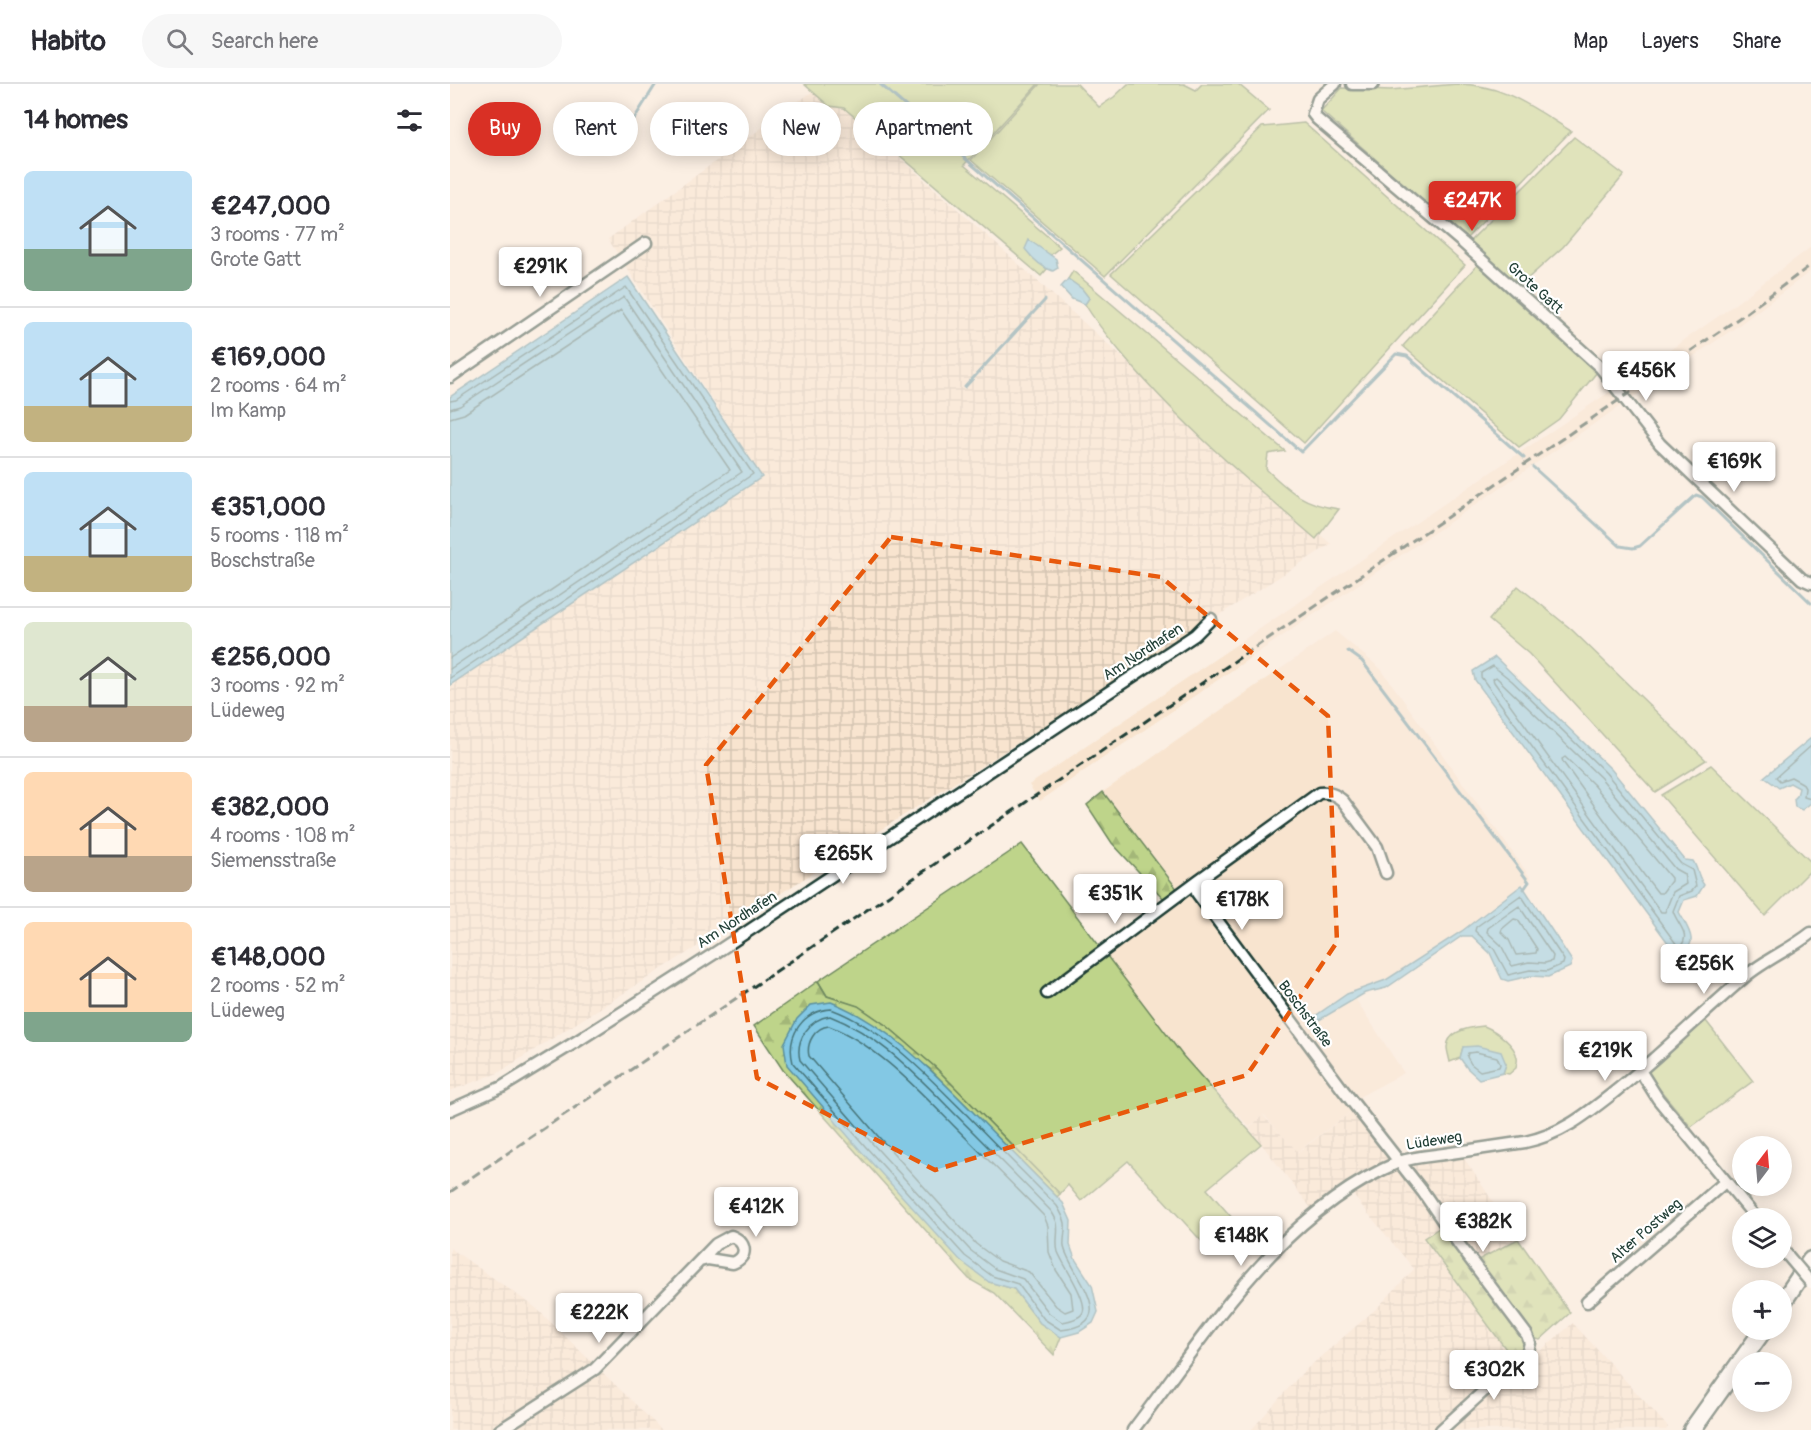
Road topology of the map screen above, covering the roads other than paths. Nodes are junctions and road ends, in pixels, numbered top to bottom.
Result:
1 (1335, 84) edge
2 (1352, 84) edge
3 (1373, 84) edge
4 (646, 243) dead end
5 (450, 377) edge
6 (1811, 583) edge
7 (1211, 619) dead end
8 (1386, 873) dead end
9 (1200, 879) junction
10 (1811, 933) edge
11 (1047, 993) dead end
12 (1641, 1072) junction
13 (450, 1110) edge
14 (1400, 1162) junction
15 (1725, 1182) junction
16 (1747, 1208) edge
17 (1792, 1260) edge
18 (1811, 1260) edge
19 (700, 1261) dead end
20 (1811, 1283) edge
21 (1792, 1288) edge
22 (1587, 1302) dead end
23 (1756, 1340) edge
24 (1508, 1370) junction
25 (1485, 1389) junction
26 (500, 1430) edge
27 (1133, 1430) edge
28 (1441, 1430) edge
29 (1692, 1430) edge

1 - 6 street, Grote Gatt
2 - 3 street
4 - 5 street
7 - 13 street, Am Nordhafen
8 - 9 street
9 - 11 street
9 - 14 street, Boschstraße
10 - 12 street, Lüdeweg
12 - 14 street, Lüdeweg
12 - 15 street
14 - 24 street, Boschstraße
14 - 27 street, Lüdeweg
15 - 16 street
15 - 22 street, Alter Postweg
17 - 20 street, bridge
18 - 21 main road
19 - 26 street
23 - 29 main road
24 - 25 street
24 - 25 street
25 - 28 street

